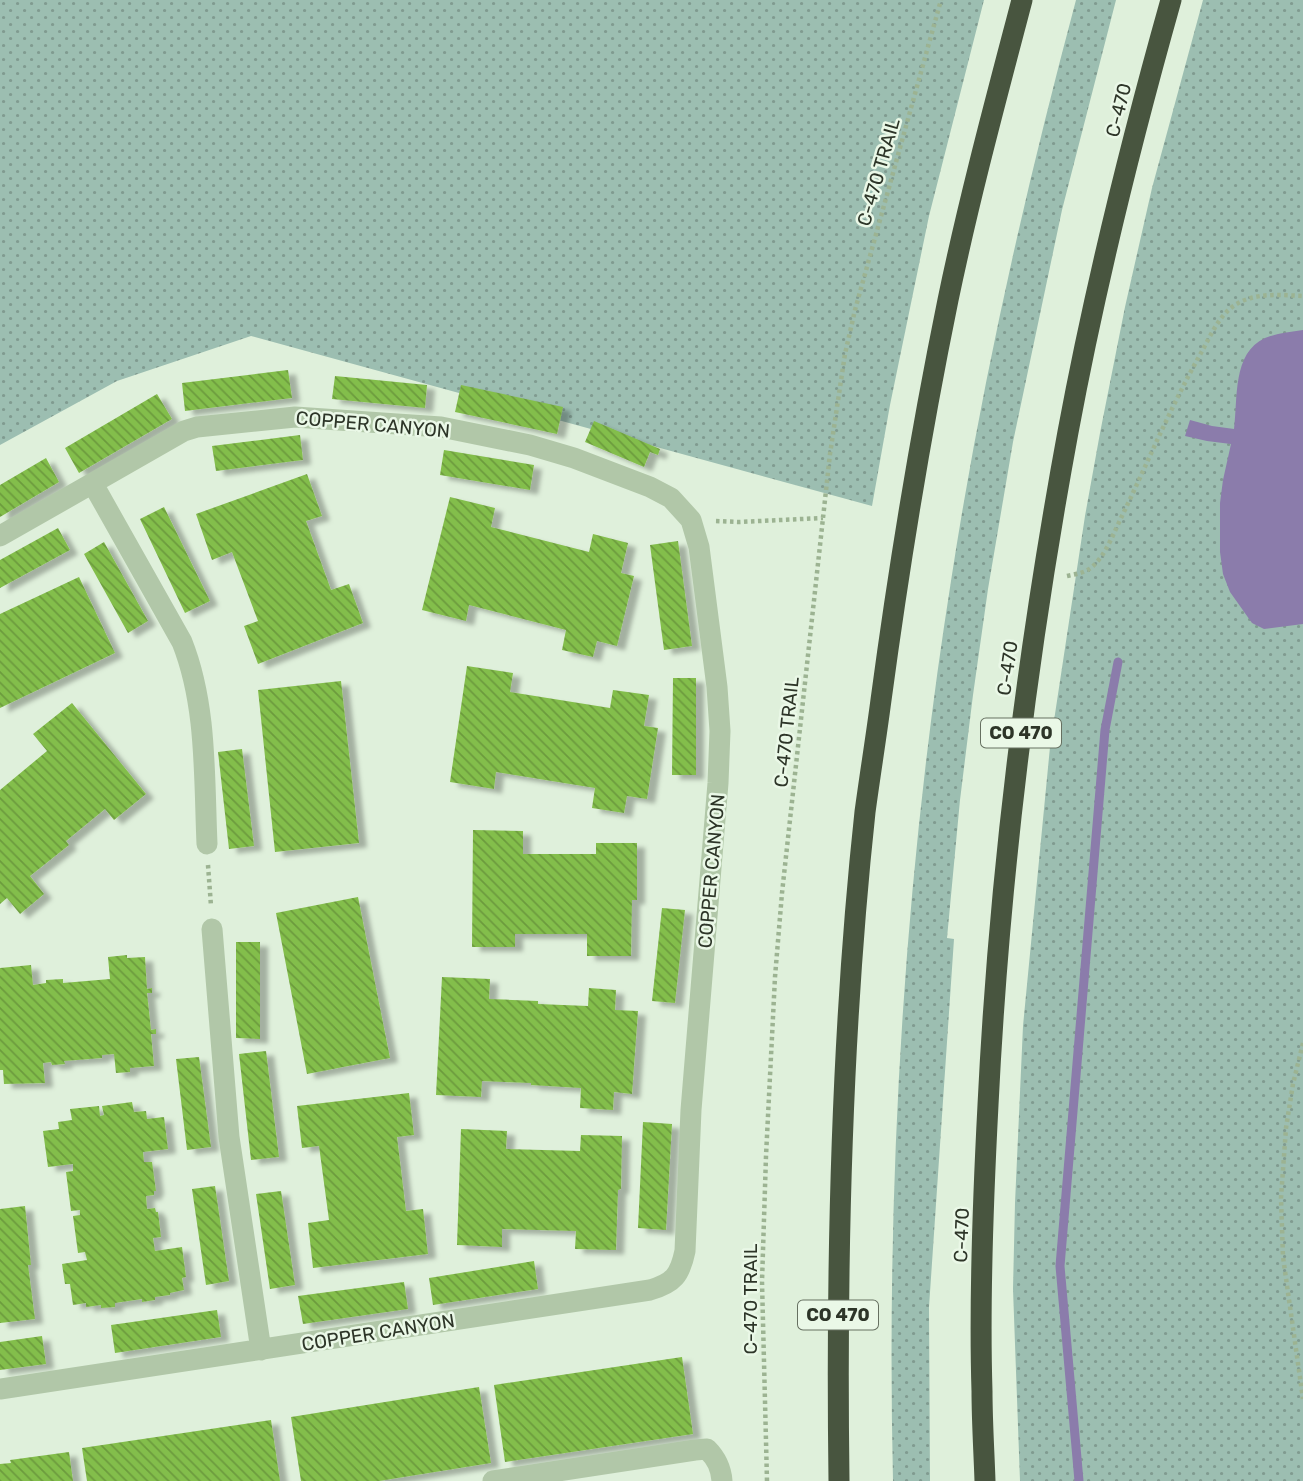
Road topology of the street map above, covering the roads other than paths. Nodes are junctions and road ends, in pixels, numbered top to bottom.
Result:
1 (1022, 0) edge
2 (1171, 0) edge
3 (93, 485) junction
4 (0, 536) edge
5 (207, 844) road end
6 (212, 929) road end
7 (261, 1350) junction
8 (0, 1389) edge
9 (493, 1481) edge
10 (722, 1481) edge
11 (839, 1481) edge
12 (985, 1481) edge

1 - 11 highway, CO 470
2 - 12 highway, C-470 / CO 470
3 - 4 lane, COPPER CANYON
3 - 5 lane
3 - 7 lane, COPPER CANYON
6 - 7 lane
7 - 8 lane, COPPER CANYON
9 - 10 lane

